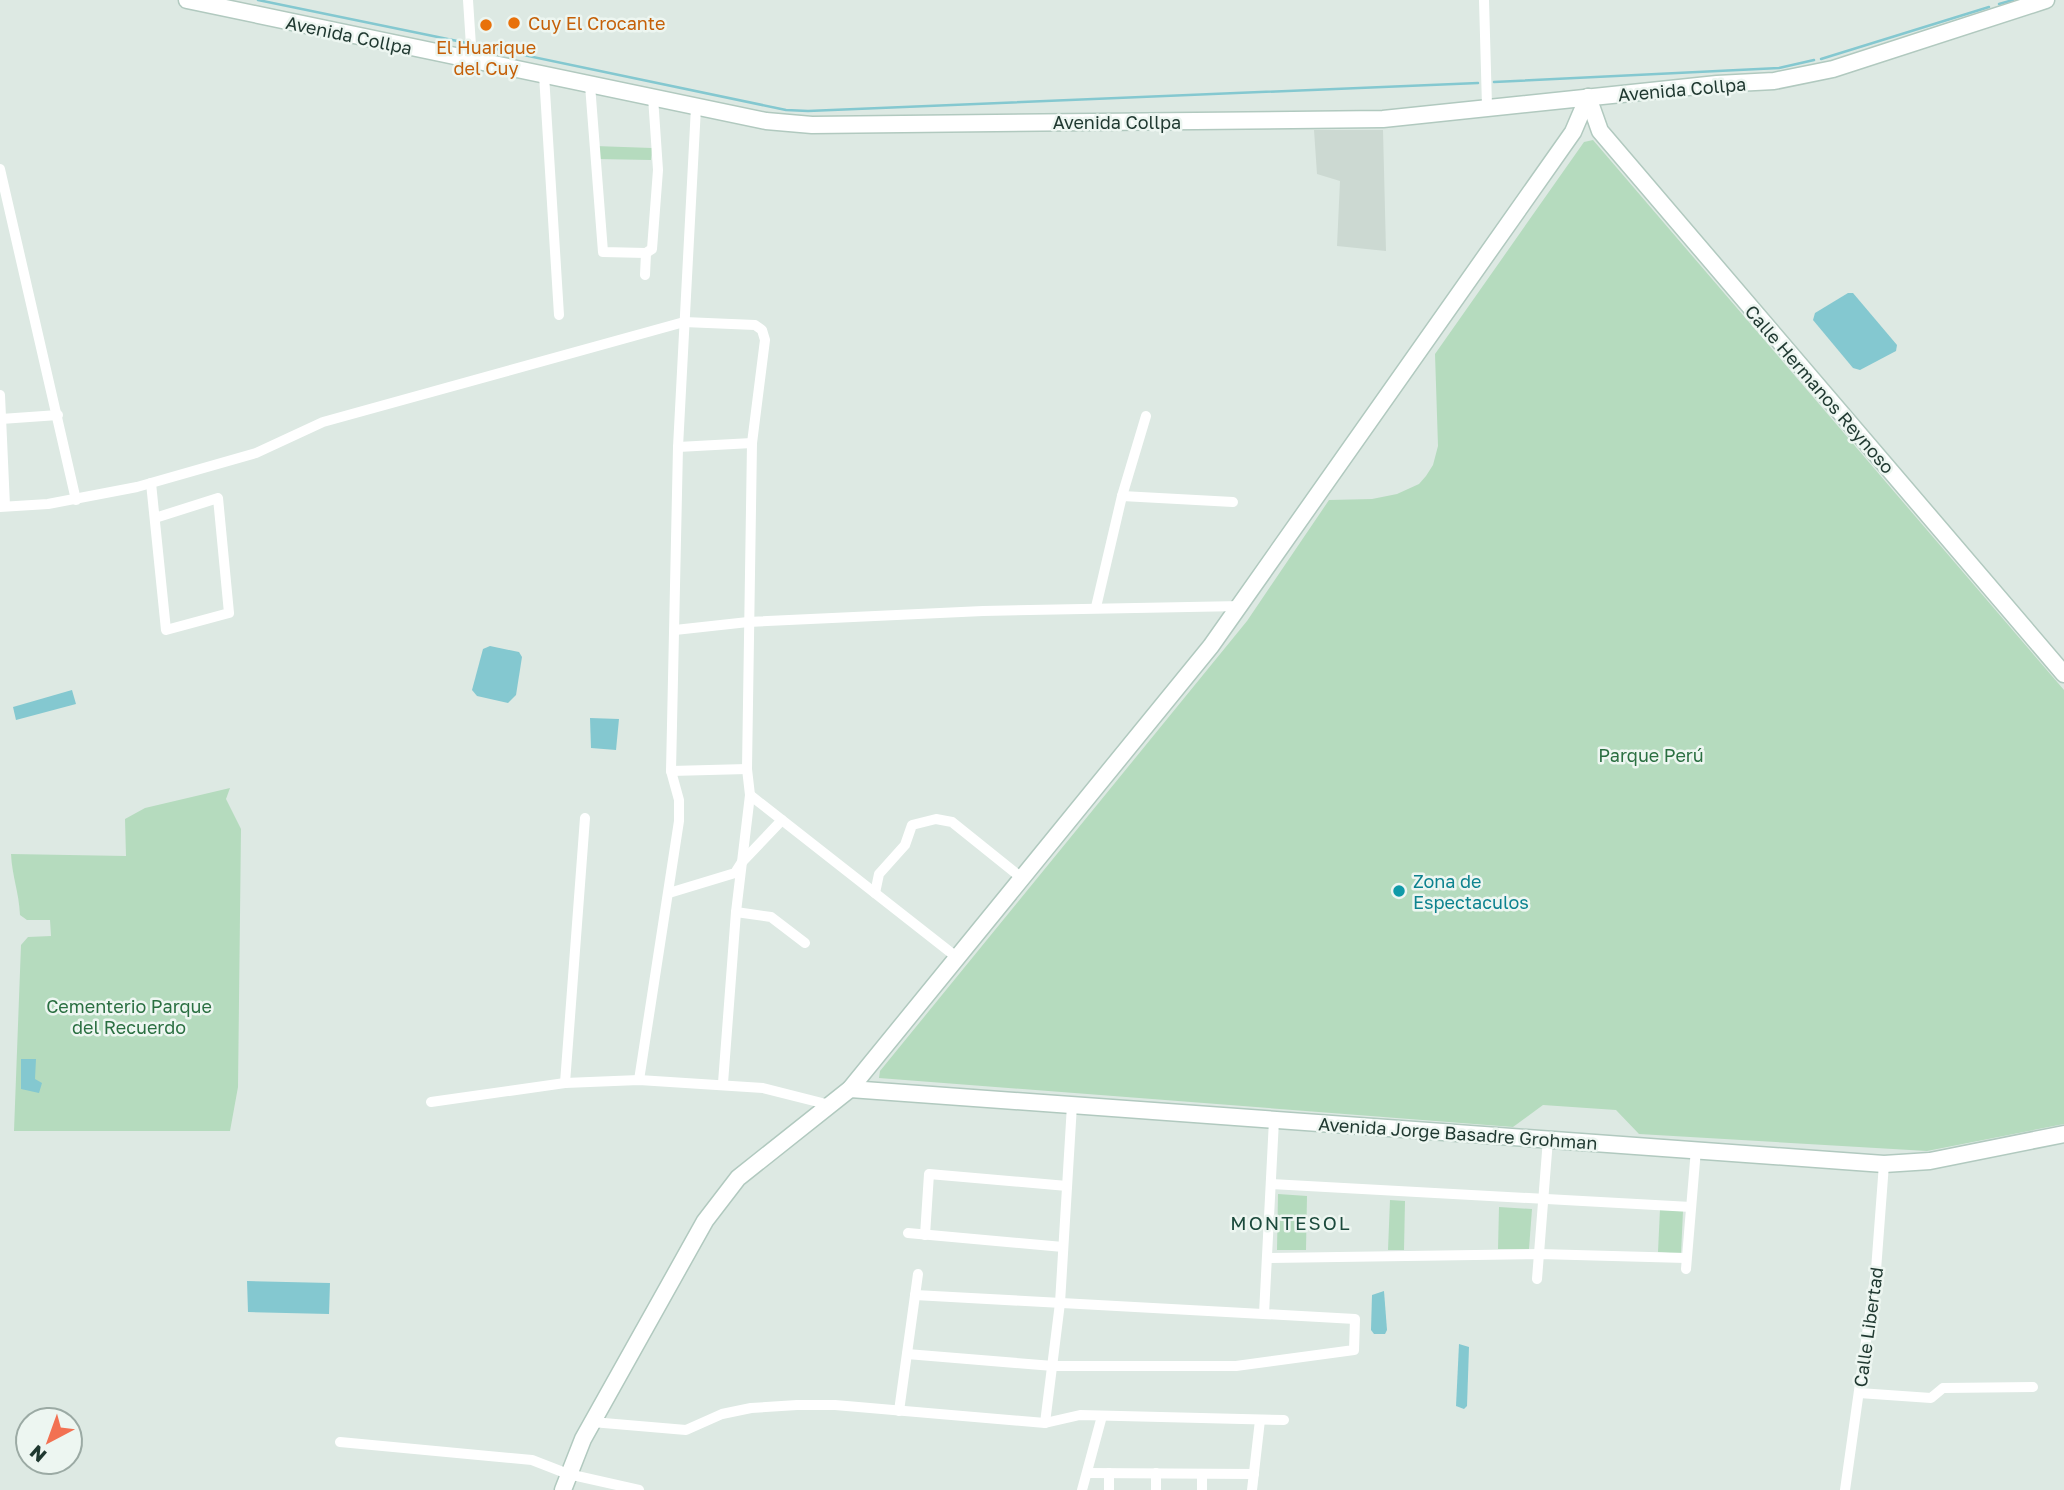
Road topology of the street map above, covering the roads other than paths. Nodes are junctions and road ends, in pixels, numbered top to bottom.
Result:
1 (187, 0) edge
2 (468, 0) edge
3 (1484, 0) edge
4 (2046, 0) edge
5 (472, 61) junction
6 (544, 75) junction
7 (590, 85) junction
8 (653, 97) junction
9 (1588, 97) junction
10 (1487, 106) junction
11 (696, 107) junction
12 (0, 169) edge
13 (646, 253) junction
14 (645, 275) dead end
15 (559, 315) dead end
16 (684, 322) junction
17 (0, 395) edge
18 (58, 415) junction
19 (1146, 416) dead end
20 (1, 419) edge
21 (752, 443) junction
22 (678, 447) junction
23 (151, 483) junction
24 (1122, 496) junction
25 (76, 500) junction
26 (1233, 502) dead end
27 (3, 506) edge
28 (155, 518) junction
29 (1242, 606) junction
30 (1096, 607) junction
31 (748, 622) junction
32 (675, 630) junction
33 (2064, 674) edge
34 (747, 769) junction
35 (671, 771) junction
36 (750, 795) junction
37 (586, 818) dead end
38 (782, 820) junction
39 (742, 862) junction
40 (1023, 879) junction
41 (669, 893) junction
42 (874, 893) junction
43 (736, 912) junction
44 (805, 943) dead end
45 (959, 959) junction
46 (639, 1080) junction
47 (565, 1083) junction
48 (723, 1083) junction
49 (850, 1089) junction
50 (430, 1102) dead end
51 (830, 1105) junction
52 (1072, 1105) junction
53 (1274, 1120) junction
54 (2064, 1134) edge
55 (1548, 1139) junction
56 (1696, 1149) junction
57 (1884, 1164) junction
58 (1270, 1184) junction
59 (1067, 1186) junction
60 (1543, 1198) junction
61 (1691, 1207) junction
62 (908, 1233) dead end
63 (925, 1235) junction
64 (1063, 1247) junction
65 (1539, 1254) junction
66 (1267, 1258) junction
67 (918, 1274) dead end
68 (1537, 1279) dead end
69 (915, 1295) junction
70 (1060, 1303) junction
71 (1264, 1314) junction
72 (907, 1354) junction
73 (1053, 1366) junction
74 (2033, 1387) dead end
75 (1859, 1393) junction
76 (899, 1411) junction
77 (1102, 1416) junction
78 (1260, 1419) junction
79 (1284, 1420) dead end
80 (592, 1422) junction
81 (1045, 1423) junction
82 (340, 1442) dead end
83 (1087, 1473) junction
84 (1109, 1473) junction
85 (1156, 1473) junction
86 (1202, 1474) junction
87 (1254, 1474) junction
88 (566, 1482) edge
89 (639, 1490) edge
90 (1082, 1490) edge
91 (1109, 1490) edge
92 (1156, 1490) edge
93 (1202, 1490) edge
94 (1252, 1490) edge
95 (1845, 1490) edge

1 - 5 main road, Avenida Collpa
2 - 5 street
3 - 10 street
4 - 9 main road, Avenida Collpa
5 - 6 main road, Avenida Collpa
6 - 7 main road, Avenida Collpa
6 - 15 street
7 - 8 main road, Avenida Collpa
7 - 13 street
8 - 11 main road, Avenida Collpa
8 - 13 street
9 - 10 main road, Avenida Collpa
9 - 29 main road
9 - 33 main road, Calle Hermanos Reynoso
10 - 11 main road, Avenida Collpa
11 - 16 street
12 - 18 street
13 - 14 street
16 - 21 street
16 - 22 street
16 - 23 street
17 - 20 street
18 - 20 street
18 - 25 street
19 - 24 street
20 - 27 street
21 - 22 street
21 - 31 street
22 - 32 street
23 - 25 street
23 - 28 street
24 - 26 street
24 - 30 street
25 - 27 street
28 - 28 street
29 - 30 street
29 - 40 main road
30 - 31 street
31 - 32 street
31 - 34 street
32 - 35 street
34 - 35 street
34 - 36 street
35 - 41 street
36 - 38 street
36 - 39 street
37 - 47 street
38 - 39 street
38 - 42 street
39 - 41 street
39 - 43 street
40 - 42 street
40 - 45 main road
41 - 46 street
42 - 45 street
43 - 44 street
43 - 48 street
45 - 49 main road
46 - 47 street
46 - 48 street
47 - 50 street
48 - 51 street
49 - 51 main road
49 - 52 main road, Avenida Jorge Basadre Grohman
51 - 80 main road
52 - 53 main road, Avenida Jorge Basadre Grohman
52 - 59 street
53 - 55 main road, Avenida Jorge Basadre Grohman
53 - 58 street
54 - 57 main road, Avenida Jorge Basadre Grohman
55 - 56 main road, Avenida Jorge Basadre Grohman
55 - 60 street
56 - 57 main road, Avenida Jorge Basadre Grohman
56 - 61 street
57 - 75 street, Calle Libertad
58 - 60 street
58 - 66 street
59 - 63 street
59 - 64 street
60 - 61 street
60 - 65 street
61 - 65 street
62 - 63 street
63 - 64 street
64 - 70 street
65 - 66 street
65 - 68 street
66 - 71 street
67 - 69 street
69 - 70 street
69 - 72 street
70 - 71 street
70 - 73 street
71 - 73 street
72 - 73 street
72 - 76 street
73 - 81 street
74 - 75 street
75 - 95 street, Calle Libertad
76 - 80 street
76 - 81 street
77 - 78 street
77 - 81 street
77 - 83 street
78 - 79 street
78 - 87 street
80 - 88 main road
82 - 88 street
83 - 84 street
83 - 90 street
84 - 85 street
84 - 91 street
85 - 86 street
85 - 92 street
86 - 87 street
86 - 93 street
87 - 94 street
88 - 89 street

